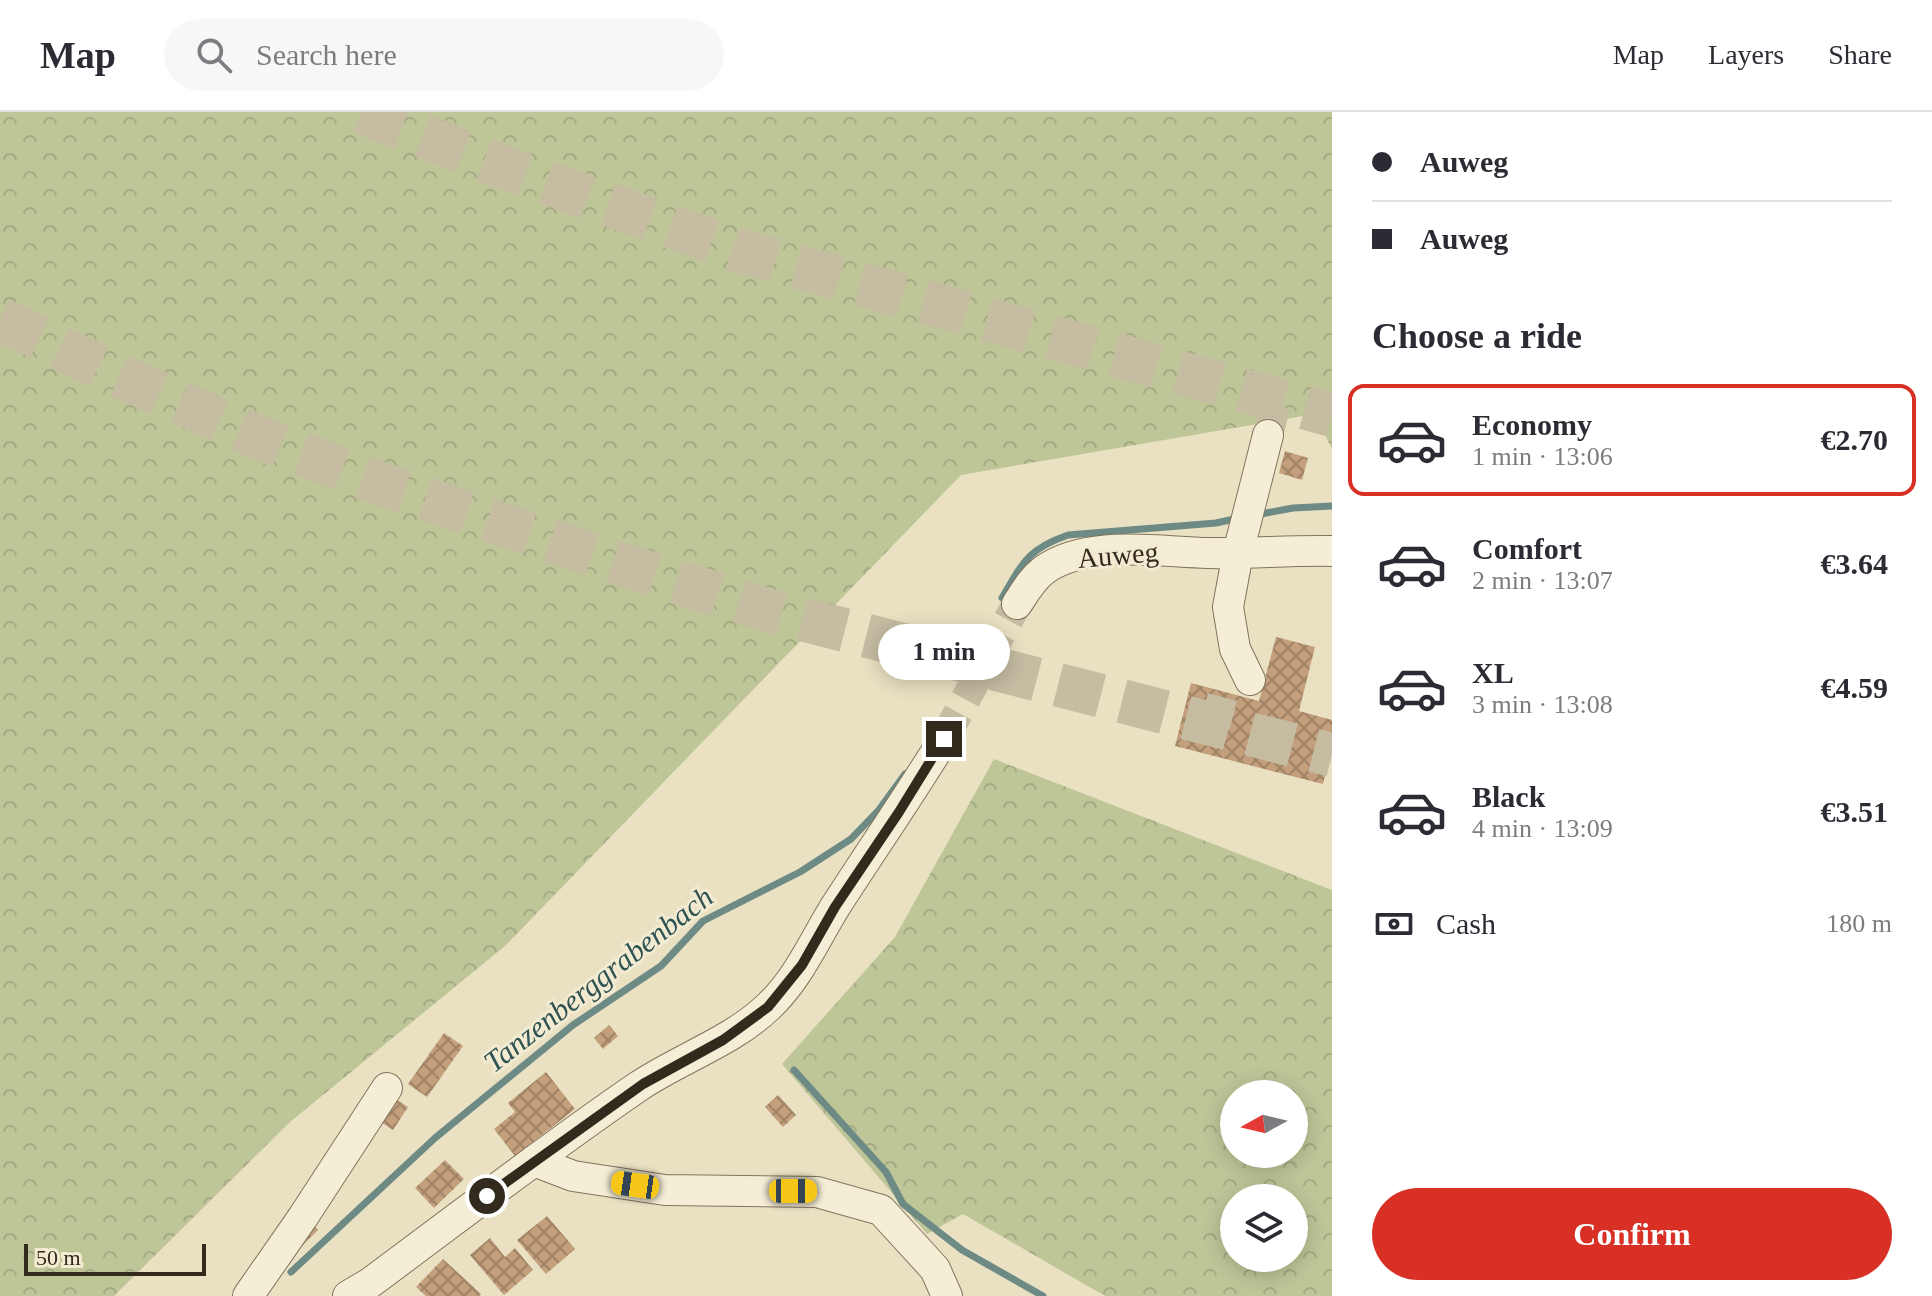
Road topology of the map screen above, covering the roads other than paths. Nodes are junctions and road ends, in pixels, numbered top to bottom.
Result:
1 (1268, 435) tunnel mouth
2 (1240, 545) junction
3 (1332, 551) edge
4 (1017, 604) tunnel mouth
5 (1238, 682) tunnel mouth
6 (944, 739) tunnel mouth
7 (387, 1088) dead end
8 (534, 1161) junction
9 (248, 1296) edge
10 (348, 1296) edge
11 (947, 1296) edge

1 - 2 street
2 - 3 street, Auweg
2 - 4 street, Auweg
2 - 5 street
6 - 8 street
7 - 9 street
8 - 10 street
8 - 11 street

